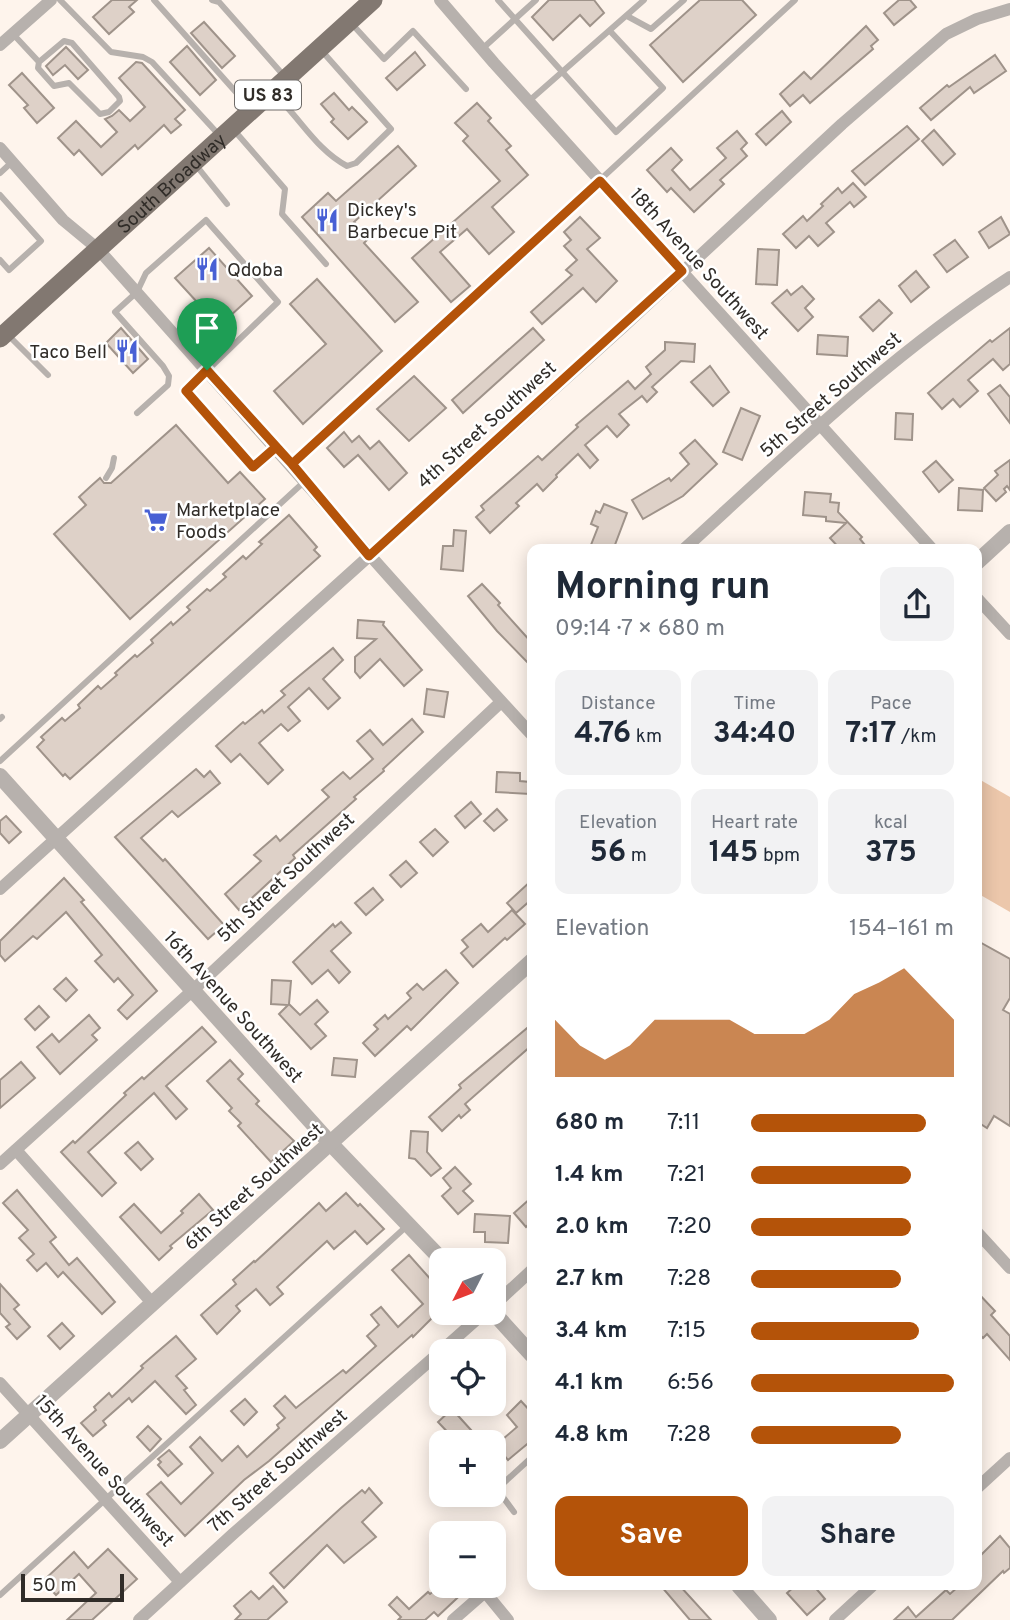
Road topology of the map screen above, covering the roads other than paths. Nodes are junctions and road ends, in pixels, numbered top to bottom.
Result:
1 (51, 0) edge
2 (60, 0) edge
3 (154, 0) edge
4 (373, 0) edge
5 (440, 0) edge
6 (498, 0) edge
7 (536, 0) edge
8 (644, 0) edge
9 (684, 0) edge
10 (795, 0) edge
11 (216, 1) edge
12 (1010, 9) edge
13 (626, 16) junction
14 (514, 19) junction
15 (350, 21) junction
16 (610, 31) junction
17 (13, 34) junction
18 (0, 45) edge
19 (320, 48) junction
20 (482, 49) junction
21 (39, 62) junction
22 (561, 72) junction
23 (279, 85) junction
24 (466, 89) dead end
25 (529, 101) junction
26 (252, 110) junction
27 (227, 133) junction
28 (0, 148) edge
29 (12, 162) junction
30 (194, 163) junction
31 (0, 173) edge
32 (600, 181) junction
33 (0, 195) edge
34 (227, 204) dead end
35 (98, 249) junction
36 (0, 260) edge
37 (326, 264) dead end
38 (682, 271) junction
39 (1010, 277) edge
40 (137, 292) junction
41 (3, 335) edge
42 (207, 370) junction
43 (48, 374) dead end
44 (137, 413) dead end
45 (820, 425) junction
46 (276, 447) junction
47 (114, 458) dead end
48 (292, 464) junction
49 (106, 478) dead end
50 (305, 481) junction
51 (1010, 532) edge
52 (690, 544) edge
53 (928, 544) edge
54 (369, 556) junction
55 (982, 558) edge
56 (982, 604) edge
57 (1010, 634) edge
58 (502, 702) junction
59 (527, 730) edge
60 (0, 761) edge
61 (0, 776) edge
62 (55, 839) junction
63 (0, 889) edge
64 (527, 966) edge
65 (192, 990) junction
66 (331, 1144) junction
67 (16, 1150) junction
68 (0, 1164) edge
69 (409, 1225) junction
70 (982, 1238) edge
71 (431, 1248) edge
72 (1010, 1268) edge
73 (527, 1275) edge
74 (506, 1294) edge
75 (153, 1304) junction
76 (470, 1325) edge
77 (505, 1325) edge
78 (455, 1339) edge
79 (527, 1349) edge
80 (429, 1362) edge
81 (0, 1383) edge
82 (29, 1415) junction
83 (0, 1441) edge
84 (1010, 1458) edge
85 (527, 1462) edge
86 (982, 1484) edge
87 (106, 1499) junction
88 (514, 1511) dead end
89 (180, 1582) junction
90 (742, 1590) edge
91 (868, 1590) edge
92 (0, 1595) edge
93 (139, 1620) edge
94 (453, 1620) edge
95 (508, 1620) edge
96 (769, 1620) edge
97 (835, 1620) edge

1 - 17 street
2 - 27 lane
3 - 26 lane
4 - 15 main road, South Broadway / US 83
5 - 20 street, 18th Avenue Southwest
6 - 14 lane
7 - 14 lane
8 - 13 lane
9 - 13 lane
10 - 32 lane
11 - 23 lane
12 - 38 street, 4th Street Southwest
13 - 16 lane
14 - 20 lane
14 - 22 lane
15 - 19 main road, South Broadway / US 83
15 - 24 lane
16 - 22 lane
16 - 22 lane
17 - 18 street
17 - 21 lane
19 - 23 main road, South Broadway / US 83
19 - 23 lane
20 - 25 street, 18th Avenue Southwest
21 - 21 lane
22 - 25 lane
23 - 26 main road, South Broadway / US 83
25 - 32 street, 18th Avenue Southwest
26 - 27 main road, South Broadway / US 83
27 - 30 main road, South Broadway / US 83
27 - 37 lane
28 - 29 street
29 - 31 lane
29 - 35 street
30 - 34 lane
30 - 35 main road, South Broadway / US 83
32 - 38 street, 18th Avenue Southwest
32 - 48 lane
33 - 36 lane
35 - 40 street
35 - 41 main road, South Broadway / US 83
38 - 45 street, 18th Avenue Southwest
38 - 54 street, 4th Street Southwest
39 - 45 street, 5th Street Southwest
40 - 42 street
40 - 42 lane
40 - 44 lane
41 - 43 lane
42 - 46 street
42 - 46 lane
45 - 52 street, 5th Street Southwest
45 - 53 street, 18th Avenue Southwest
46 - 48 street
47 - 49 lane
48 - 50 street
50 - 54 street
50 - 60 lane
51 - 55 street
54 - 58 street
54 - 62 street, 4th Street Southwest
56 - 57 street
58 - 59 street
58 - 65 street, 5th Street Southwest
61 - 62 street, 16th Avenue Southwest
62 - 63 street, 4th Street Southwest
62 - 65 street, 16th Avenue Southwest
64 - 66 street, 6th Street Southwest
65 - 66 street, 16th Avenue Southwest
65 - 67 street, 5th Street Southwest
66 - 69 street, 16th Avenue Southwest
66 - 75 street, 6th Street Southwest
67 - 68 street, 5th Street Southwest
67 - 75 street
69 - 71 street, 16th Avenue Southwest
69 - 87 lane
70 - 72 street
73 - 74 street
75 - 82 street, 6th Street Southwest
76 - 78 street, 7th Street Southwest
77 - 79 street
80 - 89 street, 7th Street Southwest
81 - 82 street, 15th Avenue Southwest
82 - 83 street, 6th Street Southwest
82 - 87 street, 15th Avenue Southwest
84 - 86 street
85 - 88 lane
87 - 89 street, 15th Avenue Southwest
87 - 92 lane
89 - 93 street, 7th Street Southwest
90 - 96 street
91 - 97 street
94 - 95 street

